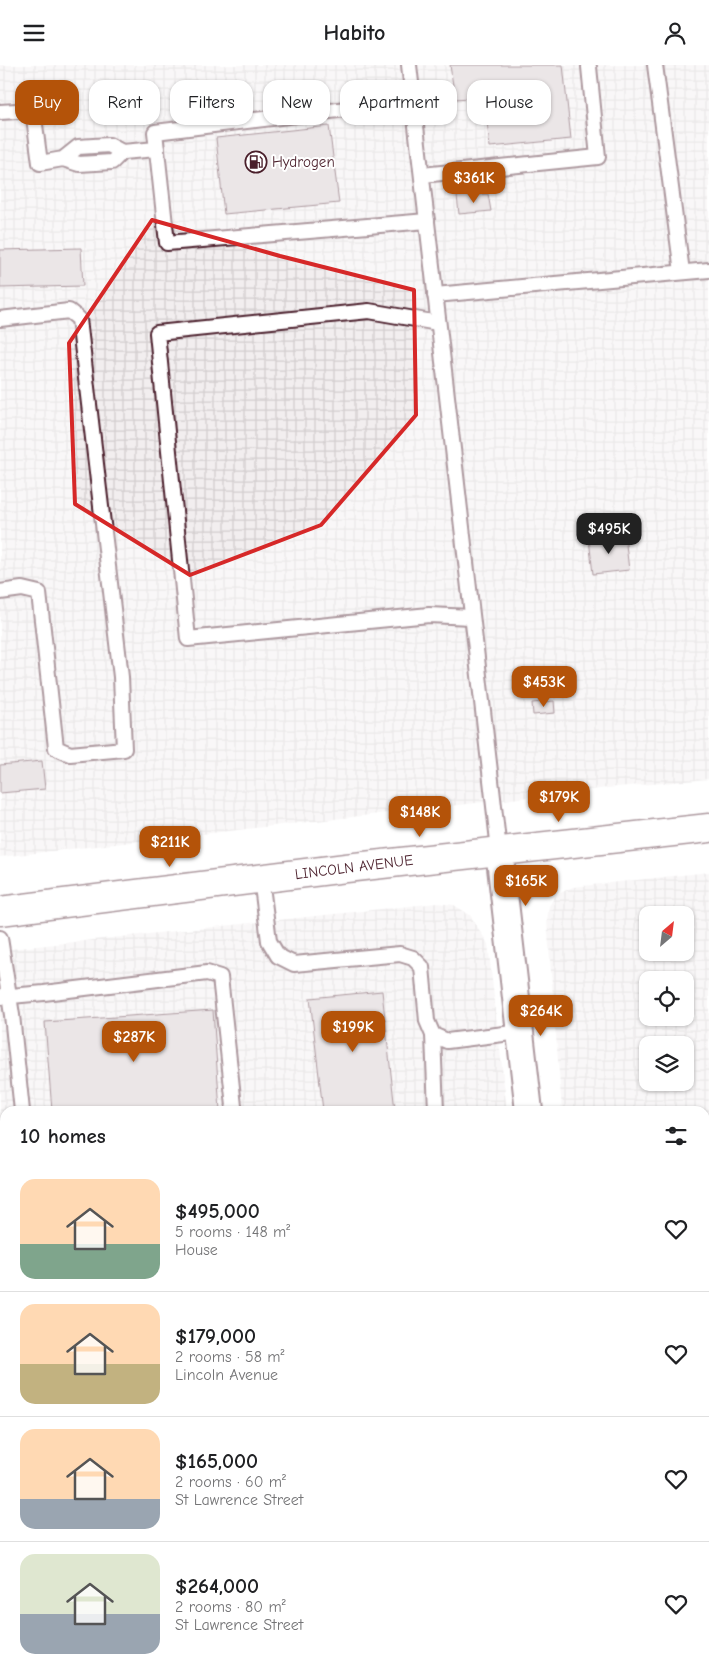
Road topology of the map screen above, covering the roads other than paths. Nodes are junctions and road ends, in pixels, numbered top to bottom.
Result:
1 (409, 65) edge
2 (655, 65) edge
3 (589, 67) dead end
4 (411, 80) edge
5 (340, 110) edge
6 (0, 112) edge
7 (416, 125) edge
8 (157, 149) junction
9 (422, 175) junction
10 (427, 221) junction
11 (709, 269) edge
12 (682, 272) junction
13 (435, 295) junction
14 (0, 319) edge
15 (438, 323) junction
16 (0, 591) edge
17 (472, 617) junction
18 (709, 827) edge
19 (499, 850) junction
20 (261, 878) junction
21 (0, 911) edge
22 (0, 938) edge
23 (5, 996) edge
24 (520, 1032) junction
25 (433, 1035) junction
26 (21, 1106) edge
27 (234, 1106) edge
28 (436, 1106) edge
29 (528, 1106) edge

1 - 4 lane
2 - 12 lane
3 - 9 lane
5 - 8 lane
6 - 8 lane
7 - 9 lane
8 - 10 lane
9 - 10 lane
10 - 13 lane
11 - 12 lane
12 - 13 lane
13 - 15 lane
14 - 16 lane
15 - 17 lane
15 - 17 lane
17 - 19 lane
18 - 19 street, LINCOLN AVENUE
19 - 20 street, LINCOLN AVENUE
19 - 24 street
20 - 21 street, LINCOLN AVENUE
20 - 25 lane
22 - 23 lane
23 - 26 lane
23 - 27 lane
24 - 25 lane
24 - 29 street
25 - 28 lane

